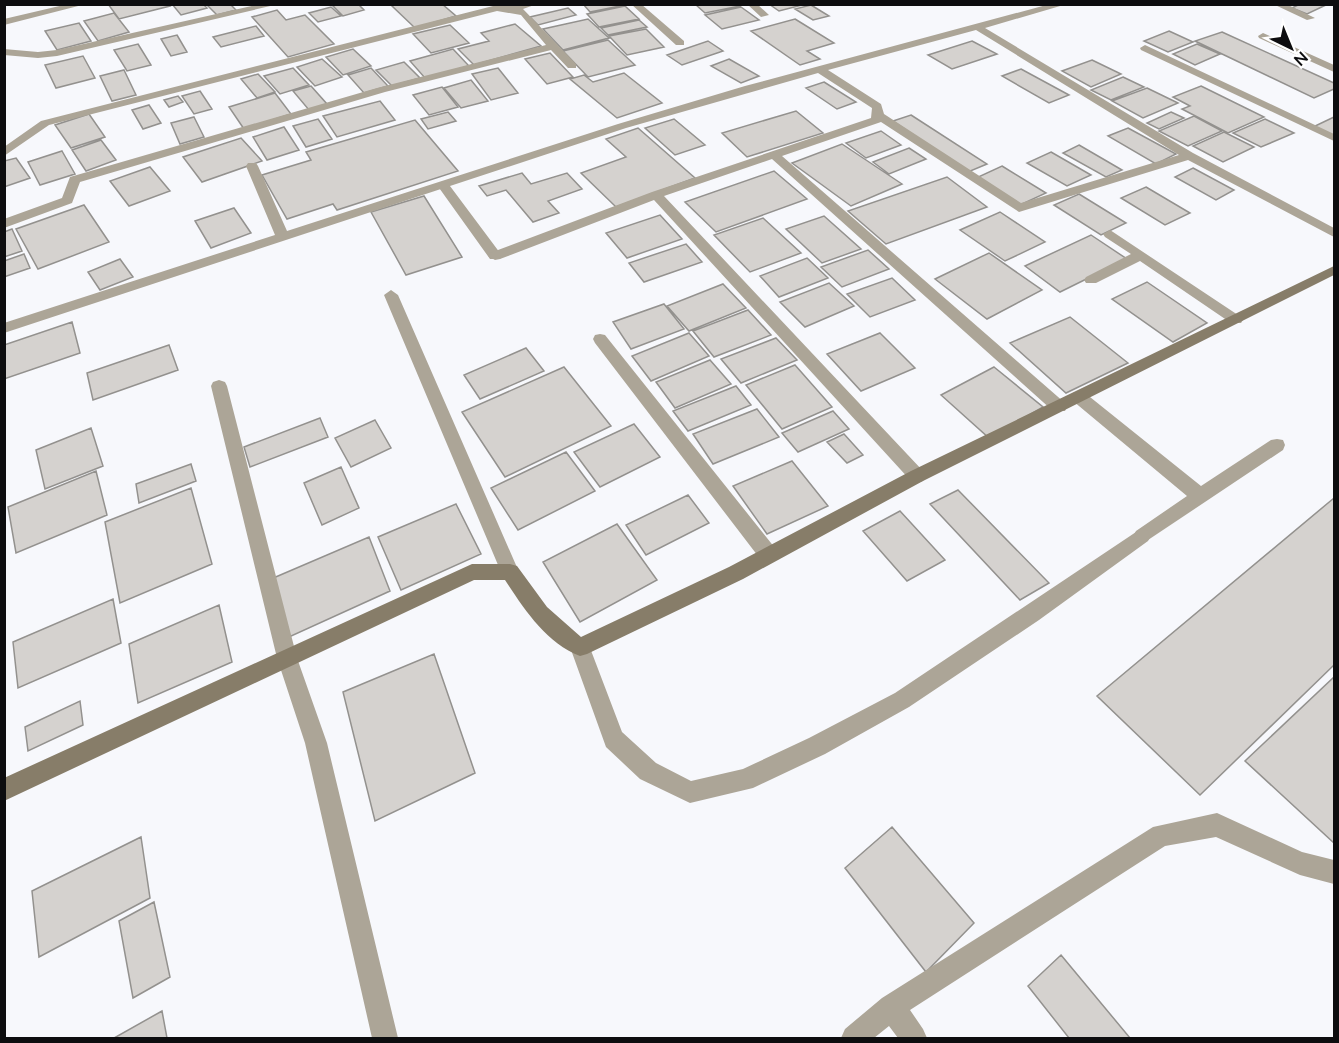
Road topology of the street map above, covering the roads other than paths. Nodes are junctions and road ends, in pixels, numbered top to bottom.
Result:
1 (82, 4) edge
2 (275, 4) edge
3 (533, 4) edge
4 (635, 4) edge
5 (751, 4) edge
6 (1063, 4) edge
7 (1277, 4) edge
8 (514, 9) junction
9 (764, 15) dead end
10 (1310, 18) dead end
11 (4, 21) edge
12 (980, 28) junction
13 (1263, 36) dead end
14 (680, 43) dead end
15 (553, 46) junction
16 (1145, 48) dead end
17 (4, 52) edge
18 (572, 66) dead end
19 (819, 69) junction
20 (1335, 69) edge
21 (878, 115) junction
22 (1335, 138) edge
23 (4, 153) edge
24 (774, 155) junction
25 (1190, 156) junction
26 (252, 166) dead end
27 (443, 185) junction
28 (656, 195) junction
29 (4, 224) edge
30 (1335, 232) edge
31 (1110, 234) dead end
32 (284, 237) junction
33 (1140, 255) junction
34 (1335, 270) edge
35 (1091, 280) dead end
36 (391, 295) dead end
37 (1236, 320) junction
38 (4, 327) edge
39 (600, 339) dead end
40 (219, 386) dead end
41 (1079, 397) junction
42 (1059, 407) junction
43 (1276, 445) dead end
44 (917, 477) junction
45 (1200, 496) junction
46 (768, 554) junction
47 (510, 572) junction
48 (580, 647) junction
49 (287, 658) junction
50 (4, 790) edge
51 (1335, 872) edge
52 (891, 1007) junction
53 (385, 1038) edge
54 (854, 1038) edge
55 (914, 1038) edge

1 - 11 street
2 - 17 street
3 - 8 street
4 - 14 street
5 - 9 street
6 - 12 street
7 - 10 street
8 - 15 street
8 - 23 street
12 - 19 street
12 - 25 street
13 - 20 street
15 - 18 street
15 - 29 street
16 - 22 street
19 - 21 street
19 - 27 street
21 - 24 street
21 - 25 street
24 - 28 street
24 - 42 street
25 - 30 street
26 - 32 street
27 - 28 street
27 - 32 street
28 - 44 street
31 - 33 street
32 - 38 street
33 - 35 street
33 - 37 street
34 - 37 street
36 - 47 street
37 - 41 street
39 - 46 street
40 - 49 street
41 - 42 street
41 - 45 street
42 - 44 street
43 - 45 street
44 - 46 street
45 - 48 street
46 - 48 street
47 - 48 street
47 - 49 street
49 - 50 street
49 - 53 street
51 - 52 street
52 - 54 street
52 - 55 street

